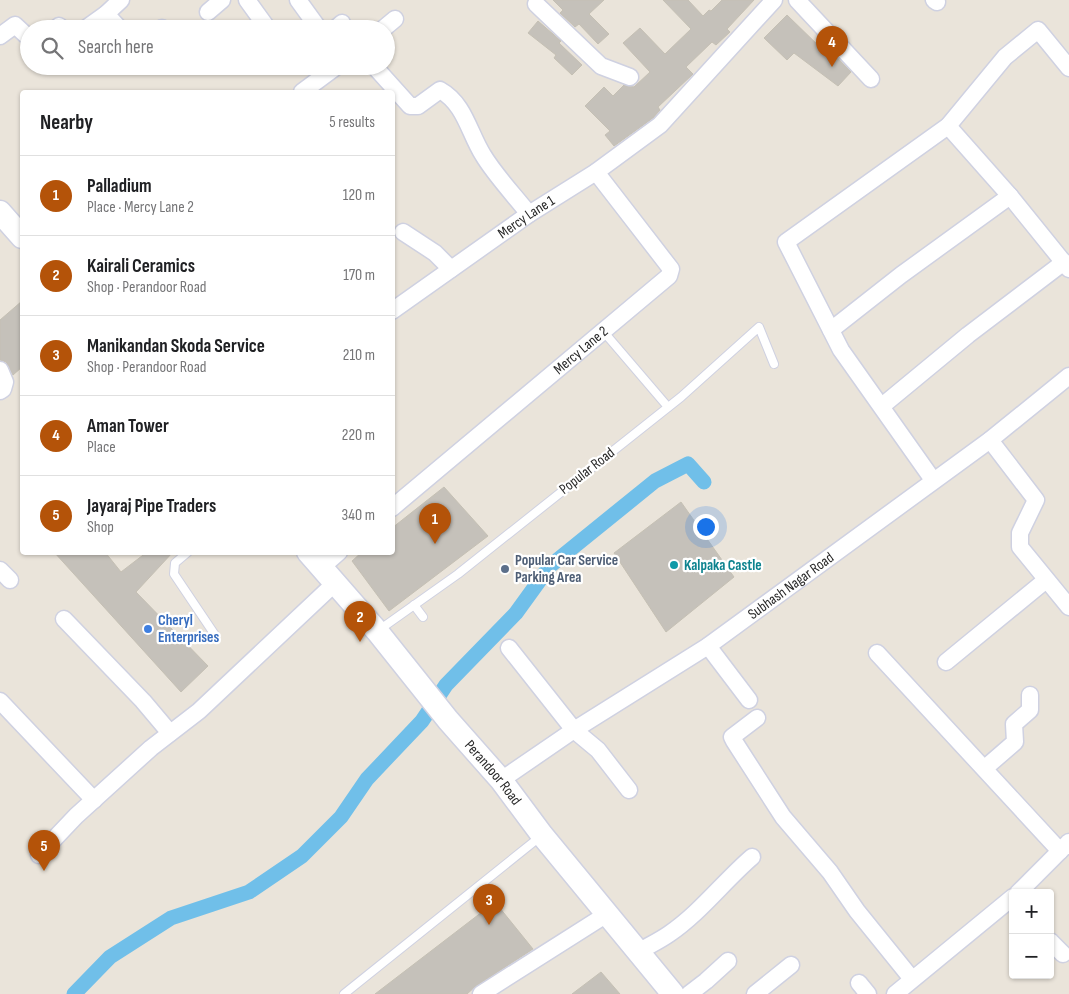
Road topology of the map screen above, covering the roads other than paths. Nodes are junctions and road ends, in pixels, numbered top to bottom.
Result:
1 (121, 0) edge
2 (222, 0) edge
3 (247, 0) edge
4 (298, 0) edge
5 (774, 0) edge
6 (797, 0) edge
7 (533, 1) edge
8 (208, 12) dead end
9 (106, 14) junction
10 (98, 20) edge
11 (112, 20) edge
12 (261, 20) edge
13 (312, 20) edge
14 (20, 30) edge
15 (0, 36) edge
16 (1069, 68) edge
17 (325, 75) edge
18 (382, 75) edge
19 (630, 76) dead end
20 (871, 79) dead end
21 (305, 90) edge
22 (948, 126) junction
23 (596, 172) junction
24 (1010, 196) junction
25 (0, 212) edge
26 (529, 214) junction
27 (403, 232) dead end
28 (20, 235) edge
29 (1066, 265) edge
30 (451, 269) junction
31 (395, 309) edge
32 (831, 330) junction
33 (603, 331) junction
34 (774, 364) dead end
35 (0, 370) edge
36 (1069, 376) edge
37 (0, 391) edge
38 (882, 406) junction
39 (668, 407) junction
40 (990, 440) junction
41 (933, 480) junction
42 (395, 505) edge
43 (185, 555) edge
44 (336, 555) edge
45 (321, 568) edge
46 (1046, 580) junction
47 (414, 605) junction
48 (1069, 607) edge
49 (423, 617) dead end
50 (64, 618) dead end
51 (377, 631) junction
52 (215, 635) dead end
53 (708, 646) junction
54 (509, 648) dead end
55 (877, 653) dead end
56 (946, 662) dead end
57 (1030, 695) dead end
58 (0, 700) edge
59 (749, 700) dead end
60 (756, 718) dead end
61 (574, 730) junction
62 (170, 733) junction
63 (985, 768) junction
64 (501, 780) junction
65 (629, 790) dead end
66 (94, 800) junction
67 (542, 835) junction
68 (1065, 847) edge
69 (39, 855) dead end
70 (752, 857) dead end
71 (1023, 889) edge
72 (1009, 902) edge
73 (607, 914) junction
74 (1054, 945) edge
75 (638, 952) junction
76 (1063, 954) dead end
77 (728, 961) dead end
78 (791, 965) dead end
79 (912, 979) junction
80 (344, 994) edge
81 (481, 994) edge
82 (674, 994) edge
83 (689, 994) edge
84 (755, 994) edge
85 (895, 994) edge

1 - 9 street
2 - 8 street
3 - 12 street
4 - 13 street
5 - 23 street, Mercy Lane 1
6 - 20 street
7 - 19 street
9 - 10 street
9 - 11 street
14 - 15 street
16 - 22 street
17 - 21 street
18 - 26 street
22 - 24 street
22 - 32 street
23 - 26 street, Mercy Lane 1
23 - 33 street, Mercy Lane 2
24 - 29 street
24 - 32 street
25 - 28 main road
26 - 30 street, Mercy Lane 1
27 - 30 street
29 - 38 street
30 - 31 street, Mercy Lane 1
32 - 38 street
33 - 39 lane
33 - 42 street, Mercy Lane 2
34 - 39 lane, Popular Road
35 - 37 street
36 - 40 street, Subhash Nagar Road
38 - 41 street
39 - 47 lane, Popular Road
40 - 41 street, Subhash Nagar Road
40 - 46 street
41 - 53 street, Subhash Nagar Road
43 - 52 lane
44 - 45 street
45 - 51 main road, Perandoor Road
45 - 62 street
46 - 48 street
46 - 56 street
47 - 49 lane
47 - 51 lane, Popular Road
50 - 62 street
51 - 64 main road, Perandoor Road
53 - 59 street
53 - 61 street, Subhash Nagar Road
54 - 61 street
55 - 63 street
57 - 63 street
58 - 66 street
60 - 79 street
61 - 64 street, Subhash Nagar Road
61 - 65 street
62 - 66 street
63 - 68 street
64 - 67 main road, Perandoor Road
66 - 69 street
67 - 73 main road, Perandoor Road
67 - 80 lane
68 - 71 street
70 - 75 street
72 - 79 street
73 - 75 main road, Perandoor Road
73 - 81 street
74 - 76 street
75 - 82 main road, Perandoor Road
77 - 83 street
78 - 84 street
79 - 85 street

